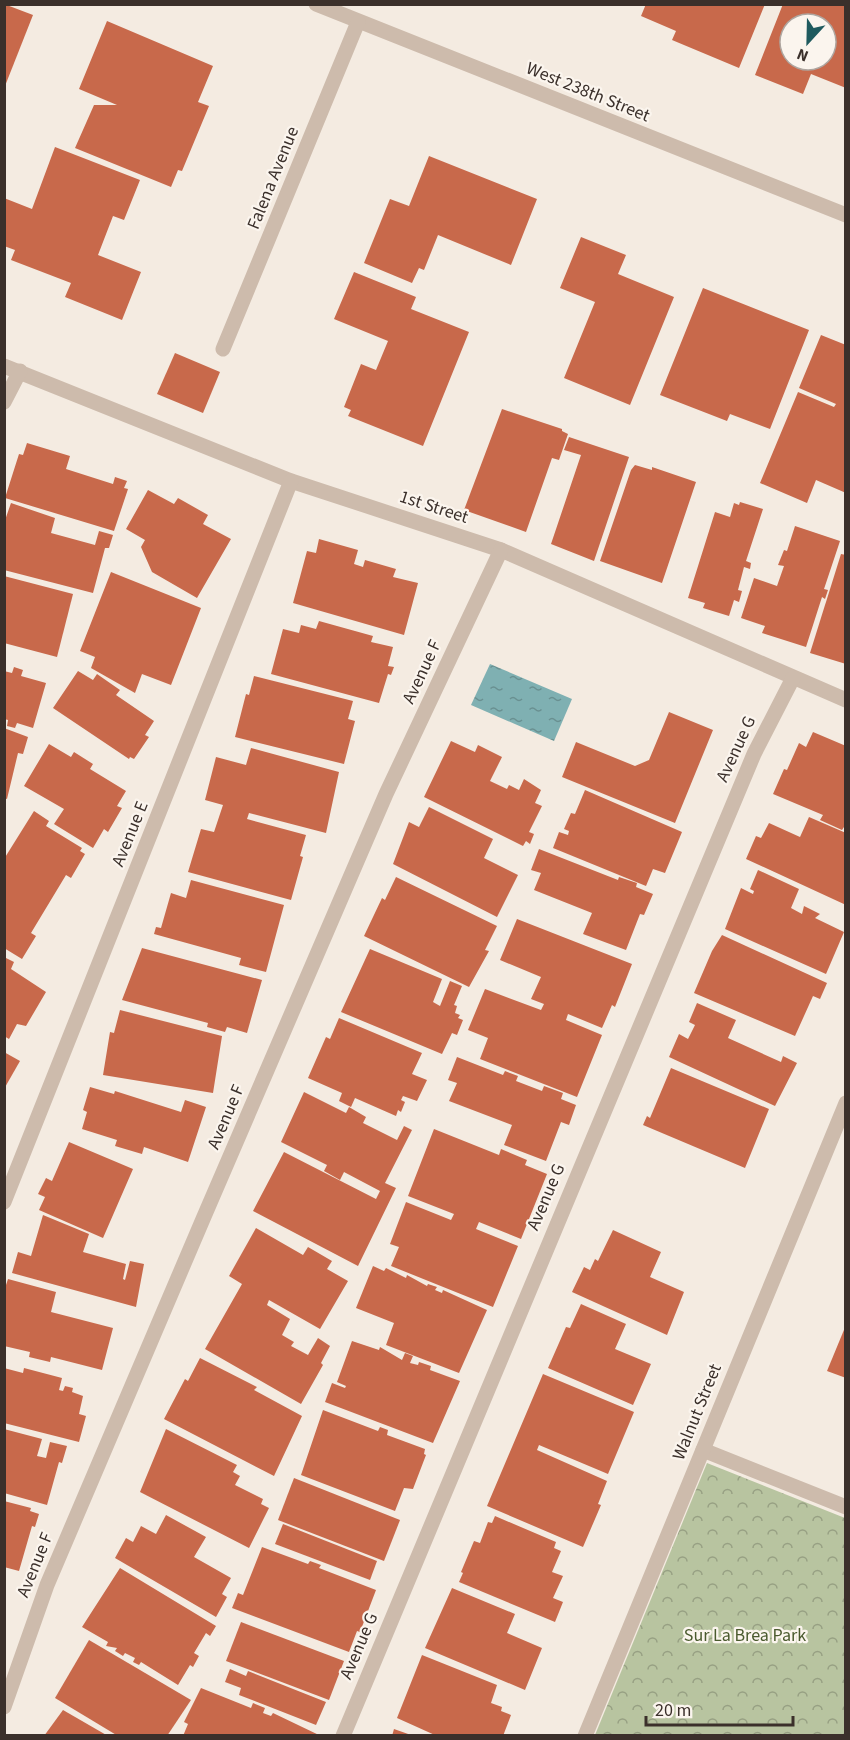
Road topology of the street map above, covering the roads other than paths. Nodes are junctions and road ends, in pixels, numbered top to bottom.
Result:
1 (316, 4) edge
2 (358, 22) junction
3 (846, 215) edge
4 (223, 349) dead end
5 (4, 366) edge
6 (20, 371) junction
7 (4, 402) edge
8 (291, 481) junction
9 (501, 550) junction
10 (793, 678) junction
11 (846, 700) edge
12 (846, 1102) edge
13 (4, 1202) edge
14 (703, 1450) junction
15 (846, 1507) edge
16 (4, 1707) edge
17 (343, 1736) edge
18 (585, 1736) edge

1 - 2 street, West 238th Street
2 - 3 street, West 238th Street
2 - 4 street, Falena Avenue
5 - 6 street, 1st Street
6 - 7 street
6 - 8 street, 1st Street
8 - 9 street, 1st Street
8 - 13 street, Avenue E
9 - 10 street, 1st Street
9 - 16 street, Avenue F
10 - 11 street, 1st Street
10 - 17 street, Avenue G
12 - 14 street, Walnut Street
14 - 15 street
14 - 18 street, Walnut Street

